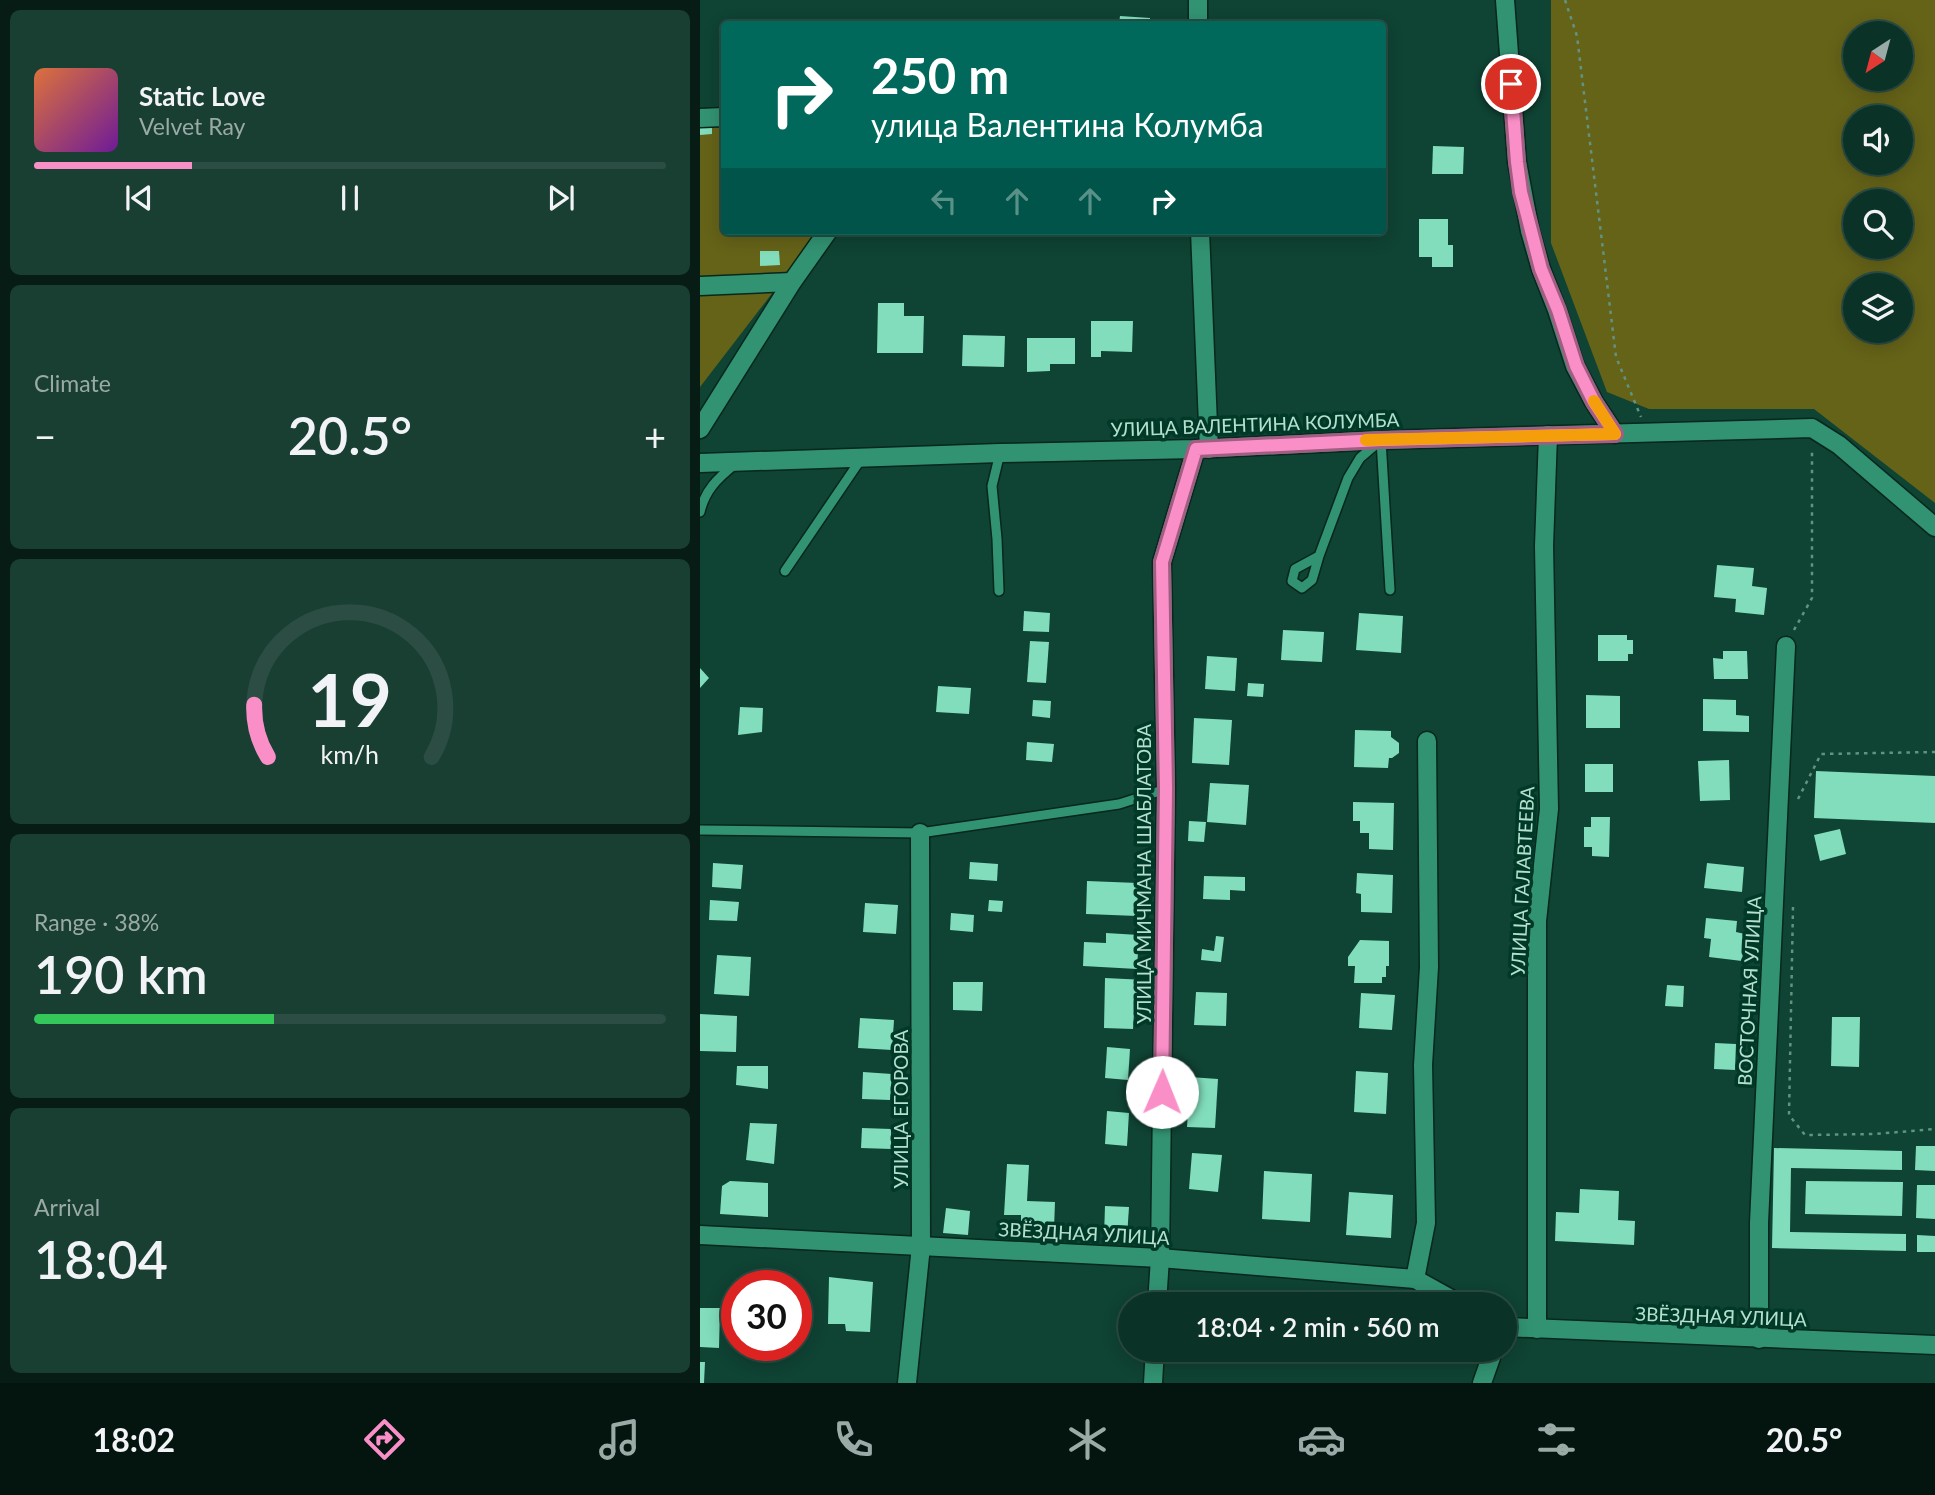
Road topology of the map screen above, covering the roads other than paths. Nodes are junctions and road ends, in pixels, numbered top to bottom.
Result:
1 (1198, 0) edge
2 (1505, 0) edge
3 (1198, 21) edge
4 (721, 117) edge
5 (700, 118) edge
6 (825, 235) edge
7 (1200, 235) edge
8 (792, 282) junction
9 (700, 286) edge
10 (700, 429) edge
11 (1615, 434) junction
12 (1548, 435) junction
13 (1381, 440) junction
14 (1202, 449) junction
15 (1000, 453) junction
16 (862, 458) junction
17 (738, 462) junction
18 (700, 463) edge
19 (700, 512) edge
20 (1935, 527) edge
21 (1319, 556) dead end
22 (785, 571) dead end
23 (1390, 590) dead end
24 (999, 591) dead end
25 (1786, 646) road end
26 (1427, 741) dead end
27 (1166, 789) junction
28 (700, 830) edge
29 (920, 834) junction
30 (700, 1235) edge
31 (921, 1246) junction
32 (1160, 1258) junction
33 (1415, 1279) junction
34 (1158, 1292) edge
35 (1438, 1292) edge
36 (1517, 1328) edge
37 (1537, 1329) junction
38 (1759, 1339) junction
39 (1935, 1345) edge
40 (1154, 1362) edge
41 (1489, 1362) edge
42 (906, 1383) edge
43 (1153, 1383) edge
44 (1482, 1383) edge

1 - 3 street
2 - 11 street
4 - 5 street
6 - 8 street
7 - 14 street, УЛИЦА МИЧМАНА ШАБЛАТОВА
8 - 9 street
8 - 10 street
11 - 12 street, УЛИЦА ВАЛЕНТИНА КОЛУМБА
11 - 20 street, УЛИЦА ВАЛЕНТИНА КОЛУМБА
12 - 13 street, УЛИЦА ВАЛЕНТИНА КОЛУМБА
12 - 37 street, УЛИЦА ГАЛАВТЕЕВА
13 - 14 street, УЛИЦА ВАЛЕНТИНА КОЛУМБА
13 - 21 lane
13 - 23 lane
14 - 15 street, УЛИЦА ВАЛЕНТИНА КОЛУМБА
14 - 27 street, УЛИЦА МИЧМАНА ШАБЛАТОВА
15 - 16 street, УЛИЦА ВАЛЕНТИНА КОЛУМБА
15 - 24 lane
16 - 17 street, УЛИЦА ВАЛЕНТИНА КОЛУМБА
16 - 22 lane
17 - 18 street, УЛИЦА ВАЛЕНТИНА КОЛУМБА
17 - 19 lane
25 - 38 street, ВОСТОЧНАЯ УЛИЦА
26 - 33 street
27 - 29 lane
27 - 32 street, УЛИЦА МИЧМАНА ШАБЛАТОВА
28 - 29 lane
29 - 31 street, УЛИЦА ЕГОРОВА
30 - 31 street, ЗВЁЗДНАЯ УЛИЦА
31 - 32 street, ЗВЁЗДНАЯ УЛИЦА
31 - 42 street, УЛИЦА ЕГОРОВА
32 - 33 street, ЗВЁЗДНАЯ УЛИЦА
32 - 34 street, УЛИЦА МИЧМАНА ШАБЛАТОВА
33 - 35 street, ЗВЁЗДНАЯ УЛИЦА
36 - 37 street, ЗВЁЗДНАЯ УЛИЦА
37 - 38 street, ЗВЁЗДНАЯ УЛИЦА
38 - 39 street, ЗВЁЗДНАЯ УЛИЦА
40 - 43 street
41 - 44 street

